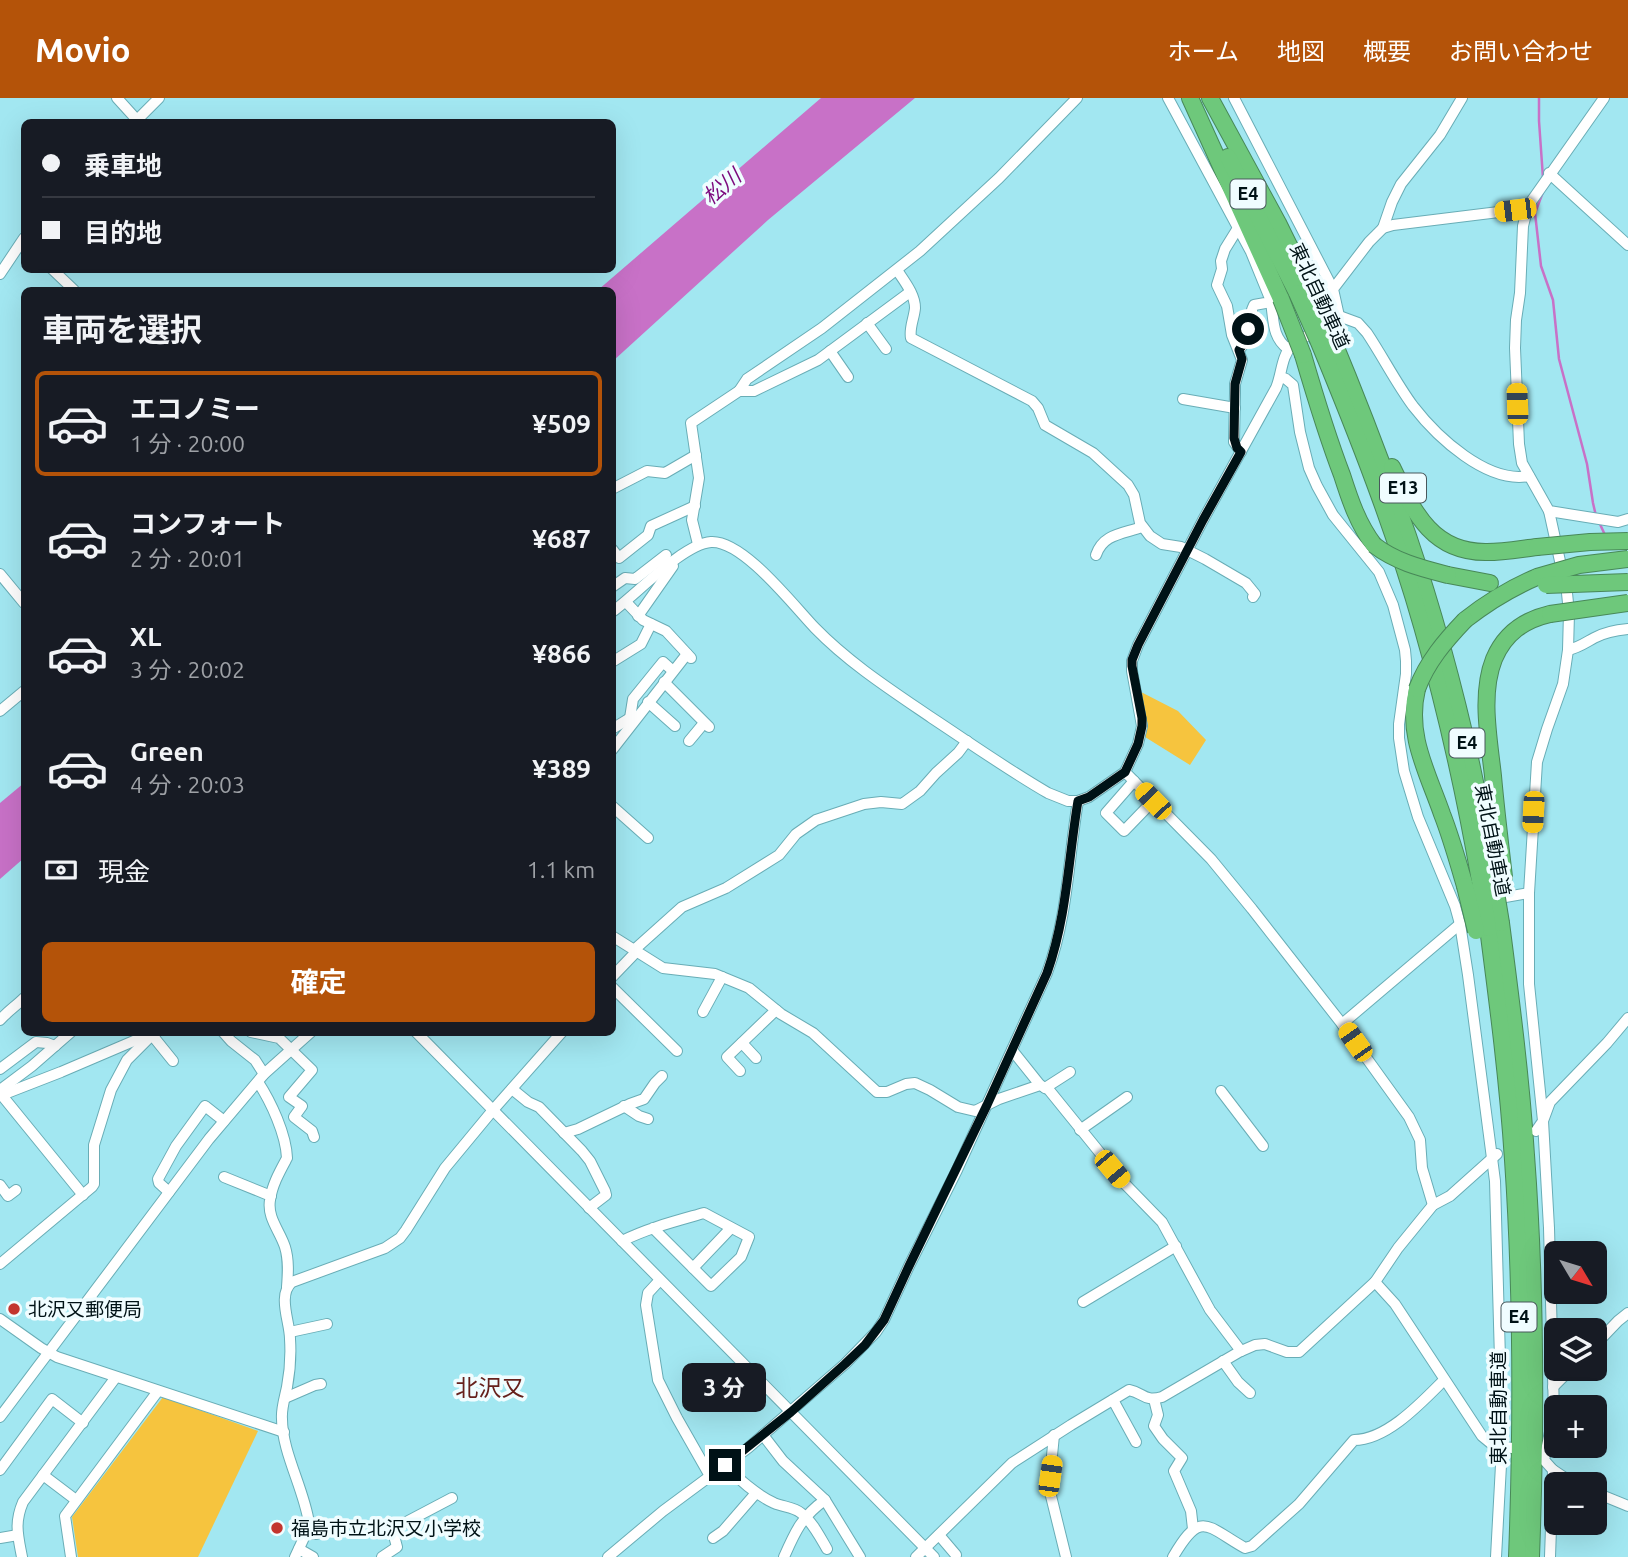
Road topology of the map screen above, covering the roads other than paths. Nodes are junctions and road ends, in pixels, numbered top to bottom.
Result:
1 (117, 98) edge
2 (159, 98) edge
3 (1077, 98) edge
4 (1168, 98) edge
5 (1192, 98) edge
6 (1210, 98) edge
7 (1234, 98) edge
8 (1462, 98) edge
9 (1604, 98) edge
10 (134, 119) edge
11 (138, 119) edge
12 (1546, 179) junction
13 (1528, 206) junction
14 (1238, 228) junction
15 (1383, 228) junction
16 (21, 244) edge
17 (1628, 245) edge
18 (897, 270) junction
19 (56, 273) edge
20 (0, 274) edge
21 (71, 287) edge
22 (1303, 289) junction
23 (1333, 289) junction
24 (910, 292) junction
25 (1276, 301) junction
26 (1339, 316) junction
27 (867, 323) junction
28 (1327, 338) junction
29 (886, 349) dead end
30 (1239, 350) junction
31 (830, 351) junction
32 (1295, 352) junction
33 (848, 377) dead end
34 (1281, 377) junction
35 (739, 391) junction
36 (1183, 399) dead end
37 (1235, 408) junction
38 (1241, 452) junction
39 (696, 455) junction
40 (1529, 476) junction
41 (616, 487) edge
42 (695, 506) junction
43 (1549, 511) junction
44 (1628, 519) edge
45 (1142, 527) junction
46 (1628, 541) edge
47 (698, 544) junction
48 (1188, 550) junction
49 (616, 554) edge
50 (1096, 555) dead end
51 (670, 558) junction
52 (1628, 559) edge
53 (0, 574) edge
54 (1541, 582) junction
55 (1628, 582) edge
56 (1490, 583) dead end
57 (616, 584) edge
58 (1253, 597) dead end
59 (21, 599) edge
60 (626, 602) junction
61 (1628, 603) edge
62 (616, 609) edge
63 (638, 616) junction
64 (651, 624) junction
65 (1628, 629) edge
66 (1568, 650) junction
67 (616, 660) edge
68 (673, 671) junction
69 (664, 682) junction
70 (21, 694) edge
71 (649, 702) junction
72 (0, 712) edge
73 (634, 717) junction
74 (675, 726) dead end
75 (616, 727) edge
76 (689, 741) dead end
77 (967, 741) junction
78 (616, 744) edge
79 (1125, 772) junction
80 (1134, 781) junction
81 (1078, 801) junction
82 (1153, 801) junction
83 (616, 810) edge
84 (648, 838) dead end
85 (1486, 882) junction
86 (1529, 893) junction
87 (1455, 906) junction
88 (1460, 924) junction
89 (1494, 926) junction
90 (616, 939) edge
91 (635, 951) junction
92 (616, 972) edge
93 (722, 977) junction
94 (616, 991) edge
95 (21, 1001) edge
96 (776, 1010) junction
97 (703, 1012) dead end
98 (1628, 1018) edge
99 (0, 1020) edge
100 (1342, 1024) junction
101 (46, 1036) edge
102 (66, 1036) edge
103 (148, 1036) edge
104 (152, 1036) edge
105 (154, 1036) edge
106 (227, 1036) edge
107 (273, 1036) edge
108 (283, 1036) edge
109 (307, 1036) edge
110 (420, 1036) edge
111 (558, 1036) edge
112 (279, 1038) junction
113 (39, 1042) junction
114 (742, 1043) junction
115 (55, 1046) junction
116 (291, 1050) junction
117 (1012, 1050) junction
118 (677, 1051) dead end
119 (756, 1058) dead end
120 (173, 1061) dead end
121 (0, 1069) edge
122 (740, 1071) dead end
123 (1070, 1072) dead end
124 (662, 1076) dead end
125 (261, 1078) junction
126 (1043, 1086) junction
127 (512, 1089) junction
128 (0, 1091) edge
129 (1221, 1091) dead end
130 (1127, 1097) dead end
131 (987, 1105) junction
132 (624, 1106) junction
133 (493, 1110) junction
134 (648, 1119) dead end
135 (224, 1121) junction
136 (1539, 1126) junction
137 (1080, 1130) junction
138 (564, 1133) junction
139 (314, 1137) dead end
140 (1263, 1146) dead end
141 (1495, 1155) junction
142 (224, 1177) dead end
143 (0, 1185) edge
144 (16, 1190) dead end
145 (169, 1192) junction
146 (83, 1195) junction
147 (271, 1196) junction
148 (1433, 1205) junction
149 (589, 1208) junction
150 (653, 1228) junction
151 (731, 1228) junction
152 (622, 1241) junction
153 (1176, 1246) junction
154 (298, 1261) dead end
155 (0, 1264) edge
156 (693, 1268) junction
157 (288, 1270) junction
158 (660, 1280) junction
159 (1375, 1282) junction
160 (287, 1287) junction
161 (1083, 1302) dead end
162 (1628, 1313) edge
163 (0, 1319) edge
164 (327, 1324) dead end
165 (290, 1332) junction
166 (1607, 1332) edge
167 (1241, 1351) junction
168 (49, 1352) junction
169 (1223, 1361) junction
170 (116, 1377) junction
171 (1444, 1380) junction
172 (1559, 1381) edge
173 (321, 1384) dead end
174 (1553, 1387) junction
175 (159, 1391) junction
176 (1251, 1394) dead end
177 (285, 1398) junction
178 (1154, 1399) junction
179 (1113, 1400) junction
180 (791, 1412) junction
181 (0, 1417) edge
182 (83, 1423) junction
183 (284, 1432) junction
184 (763, 1435) junction
185 (1054, 1435) junction
186 (1136, 1442) dead end
187 (1500, 1445) junction
188 (1512, 1448) dead end
189 (725, 1465) junction
190 (0, 1470) edge
191 (1553, 1470) junction
192 (1556, 1472) edge
193 (43, 1475) junction
194 (710, 1476) junction
195 (756, 1493) junction
196 (1607, 1497) edge
197 (452, 1498) dead end
198 (76, 1500) junction
199 (825, 1500) junction
200 (1628, 1506) edge
201 (807, 1518) junction
202 (343, 1525) dead end
203 (1193, 1529) junction
204 (306, 1534) junction
205 (18, 1535) junction
206 (939, 1535) junction
207 (0, 1538) edge
208 (713, 1538) dead end
209 (925, 1548) junction
210 (827, 1549) dead end
211 (297, 1553) edge
212 (956, 1555) dead end
213 (23, 1557) edge
214 (71, 1557) edge
215 (313, 1557) edge
216 (382, 1557) edge
217 (608, 1557) edge
218 (785, 1557) edge
219 (860, 1557) edge
220 (916, 1557) edge
221 (934, 1557) edge
222 (1066, 1557) edge
223 (1173, 1557) edge
224 (1496, 1557) edge
225 (1517, 1557) edge
226 (1531, 1557) edge
227 (1550, 1557) edge

1 - 10 street
2 - 11 street
3 - 18 street
4 - 14 street
5 - 22 highway, 東北自動車道 / E4
5 - 25 highway, E13
6 - 22 highway, 東北自動車道 / E4
7 - 23 street
8 - 15 street
9 - 12 street
12 - 13 street
12 - 17 street
13 - 15 street
13 - 40 street
14 - 25 street
14 - 30 street
15 - 23 street
16 - 20 street
18 - 24 street
18 - 35 street
19 - 21 street
22 - 28 highway, 東北自動車道 / E4, bridge
23 - 26 street
24 - 27 street
24 - 45 street
25 - 30 street
25 - 32 highway, E13, bridge
26 - 32 street
26 - 40 street
27 - 29 street
27 - 31 street
28 - 46 highway, E13, bridge
28 - 85 highway, 東北自動車道 / E4
30 - 37 street
31 - 33 street
31 - 35 street
32 - 34 street
32 - 56 highway, E13, bridge
34 - 38 street
34 - 87 street
35 - 39 street
36 - 37 street
37 - 38 street
38 - 48 street
39 - 41 street
39 - 42 street
40 - 43 street
42 - 47 street
42 - 49 street
43 - 44 street
43 - 66 street
45 - 48 street
45 - 50 street
47 - 51 street
47 - 77 street
48 - 58 street
48 - 79 street
51 - 57 street
51 - 60 street
51 - 63 street
52 - 54 highway, bridge
53 - 59 street
54 - 55 highway, bridge
54 - 85 highway, bridge
60 - 62 street
60 - 63 street
61 - 85 highway, bridge
63 - 64 street
64 - 67 street
64 - 68 street
65 - 66 street
66 - 86 street
68 - 69 street
68 - 73 street
69 - 71 street
69 - 76 street
70 - 72 street
71 - 73 street
71 - 74 street
73 - 75 street
73 - 78 street
77 - 81 street
77 - 91 street
79 - 80 street
79 - 81 street
80 - 82 street
80 - 82 street
81 - 117 street
82 - 100 street
83 - 84 street
85 - 89 highway
85 - 89 highway, 東北自動車道 / E4, bridge
86 - 87 street
86 - 136 street
87 - 88 street
88 - 100 street
88 - 141 street
89 - 225 highway, 東北自動車道 / E4
89 - 226 highway, 東北自動車道 / E4
90 - 91 street
91 - 92 street
91 - 93 street
93 - 96 street
93 - 97 street
94 - 118 street
95 - 99 street
96 - 114 street
96 - 131 street
98 - 136 street
100 - 148 street
101 - 113 street
102 - 115 street
103 - 128 street
104 - 146 street
105 - 120 street
106 - 125 street
107 - 112 street
108 - 112 street
109 - 116 street
110 - 133 street
111 - 127 street
112 - 116 street
113 - 115 street
113 - 121 street
114 - 119 street
114 - 122 street
115 - 128 street
116 - 125 street
116 - 139 street
117 - 126 street
117 - 131 street
123 - 126 street
124 - 132 street
125 - 135 street
125 - 147 street
126 - 131 street
126 - 137 street
127 - 133 street
127 - 138 street
128 - 146 street
129 - 140 street
130 - 137 street
131 - 180 street
132 - 134 street
132 - 138 street
133 - 149 street
133 - 160 street
135 - 145 street
135 - 145 street
136 - 174 street
137 - 153 street
138 - 149 street
141 - 148 street
141 - 187 street
142 - 147 street
143 - 144 street
145 - 168 street
146 - 155 street
147 - 157 street
148 - 159 street
149 - 152 street
150 - 151 street
150 - 152 street
150 - 156 street
151 - 156 street
151 - 156 street
152 - 158 street
153 - 161 street
153 - 167 street
154 - 157 street
157 - 160 street
158 - 180 street
158 - 194 street
159 - 167 street
159 - 171 street
160 - 165 street
162 - 166 street
163 - 168 street
164 - 165 street
165 - 177 street
167 - 169 street
168 - 170 street
168 - 181 street
169 - 176 street
169 - 178 street
170 - 175 street
170 - 182 street
171 - 187 street
171 - 203 street
172 - 174 street
173 - 177 street
174 - 191 street
175 - 183 street
175 - 198 street
177 - 183 street
178 - 179 street
178 - 203 street
179 - 185 street
179 - 186 street
180 - 184 street
180 - 209 street
182 - 190 street
182 - 193 street
183 - 204 street
184 - 189 street
184 - 199 street
185 - 206 street
185 - 222 street
187 - 188 street
187 - 224 street
189 - 194 street
189 - 195 street
191 - 192 street
191 - 227 street
193 - 198 street
193 - 205 street
194 - 217 street
195 - 201 street
195 - 208 street
196 - 200 street
197 - 216 street
198 - 214 street
199 - 201 street
199 - 219 street
201 - 210 street
201 - 218 street
202 - 204 street
203 - 223 street
204 - 211 street
205 - 207 street
205 - 213 street
206 - 209 street
206 - 212 street
209 - 220 street
209 - 221 street
211 - 215 street

